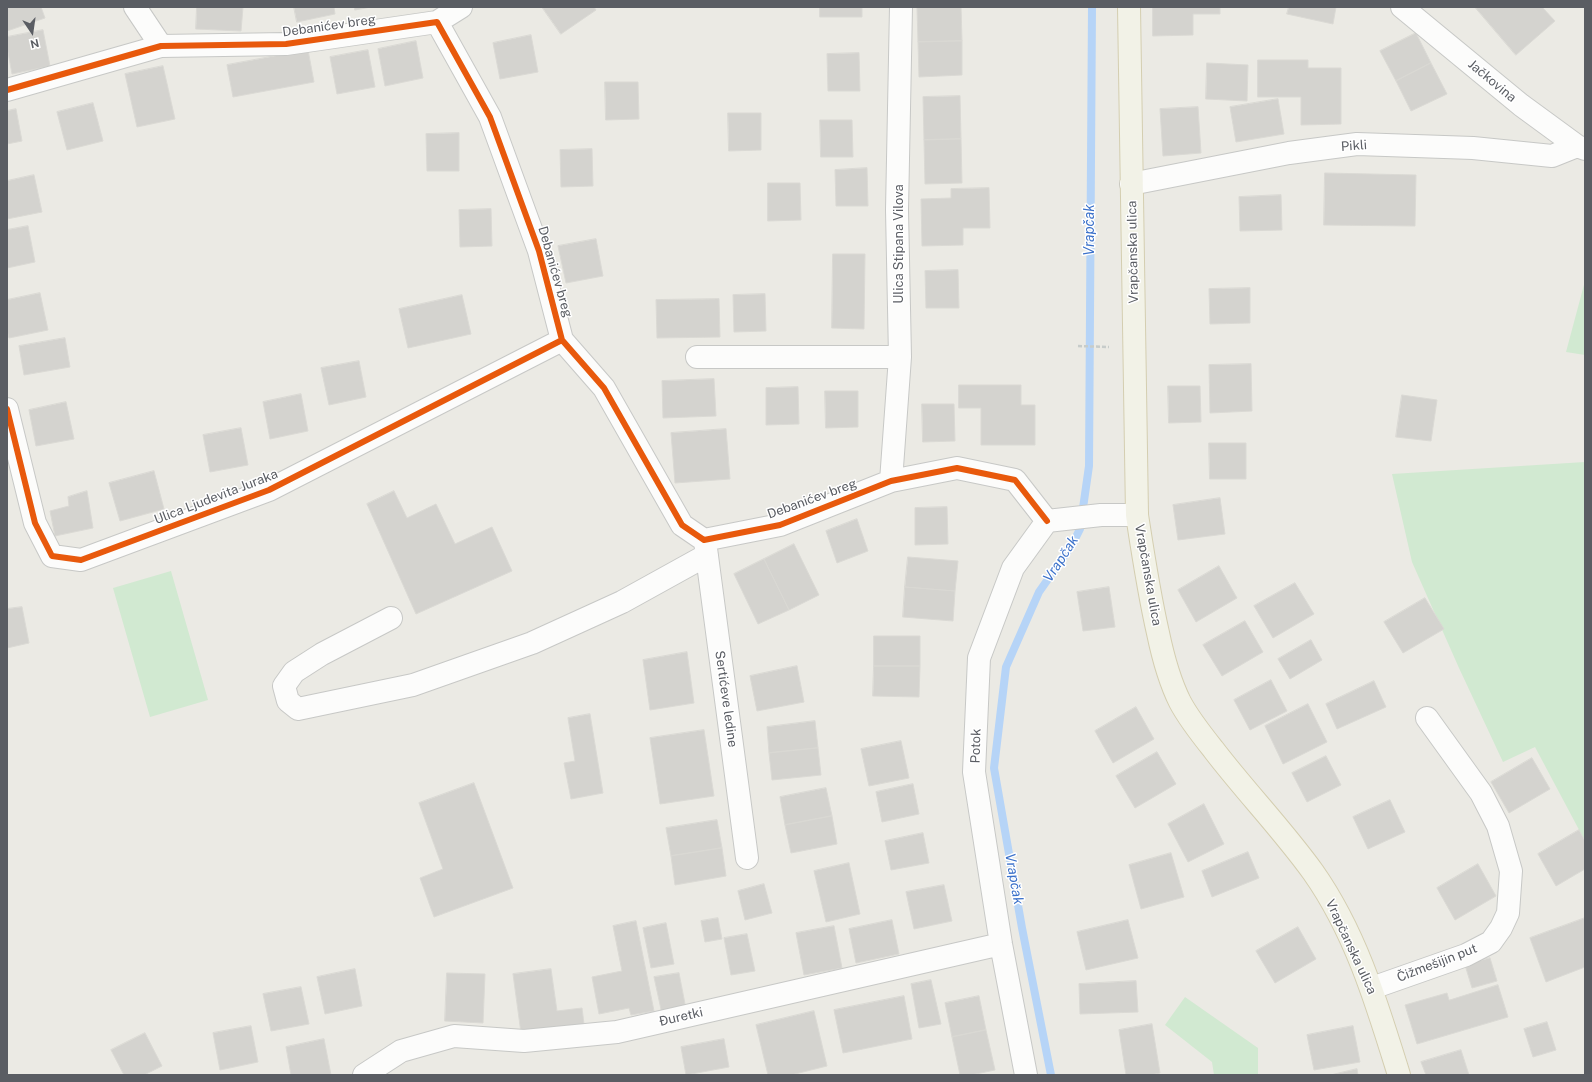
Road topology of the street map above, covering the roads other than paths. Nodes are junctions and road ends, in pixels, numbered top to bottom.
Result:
1 (135, 7) edge
2 (461, 7) edge
3 (901, 7) edge
4 (1129, 7) edge
5 (1402, 7) edge
6 (437, 22) junction
7 (161, 46) junction
8 (7, 90) edge
9 (1581, 147) edge
10 (1132, 184) junction
11 (562, 340) junction
12 (697, 357) dead end
13 (900, 357) junction
14 (7, 409) edge
15 (892, 481) junction
16 (1137, 514) junction
17 (1047, 521) junction
18 (706, 548) junction
19 (391, 618) dead end
20 (1427, 718) dead end
21 (747, 858) dead end
22 (1001, 944) junction
23 (1372, 988) junction
24 (364, 1075) edge
25 (1026, 1075) edge
26 (1400, 1075) edge

1 - 7 street
2 - 6 street
3 - 13 street, Ulica Stipana Vilova
4 - 10 main road, Vrapčanska ulica
5 - 9 street, Jačkovina
6 - 7 street, Debanićev breg
6 - 11 street, Debanićev breg
7 - 8 street, Debanićev breg
9 - 10 street, Pikli
10 - 16 main road, Vrapčanska ulica
11 - 14 street, Ulica Ljudevita Juraka
11 - 18 street, Debanićev breg
12 - 13 street
13 - 15 street, Ulica Stipana Vilova
15 - 17 street, Debanićev breg
15 - 18 street, Debanićev breg
16 - 17 street
16 - 23 main road, Vrapčanska ulica
17 - 22 street, Potok
18 - 19 street
18 - 21 street, Sertićeve ledine
20 - 23 street, Čižmešijin put
22 - 24 street, Đuretki
22 - 25 street, Potok
23 - 26 main road, Vrapčanska ulica

